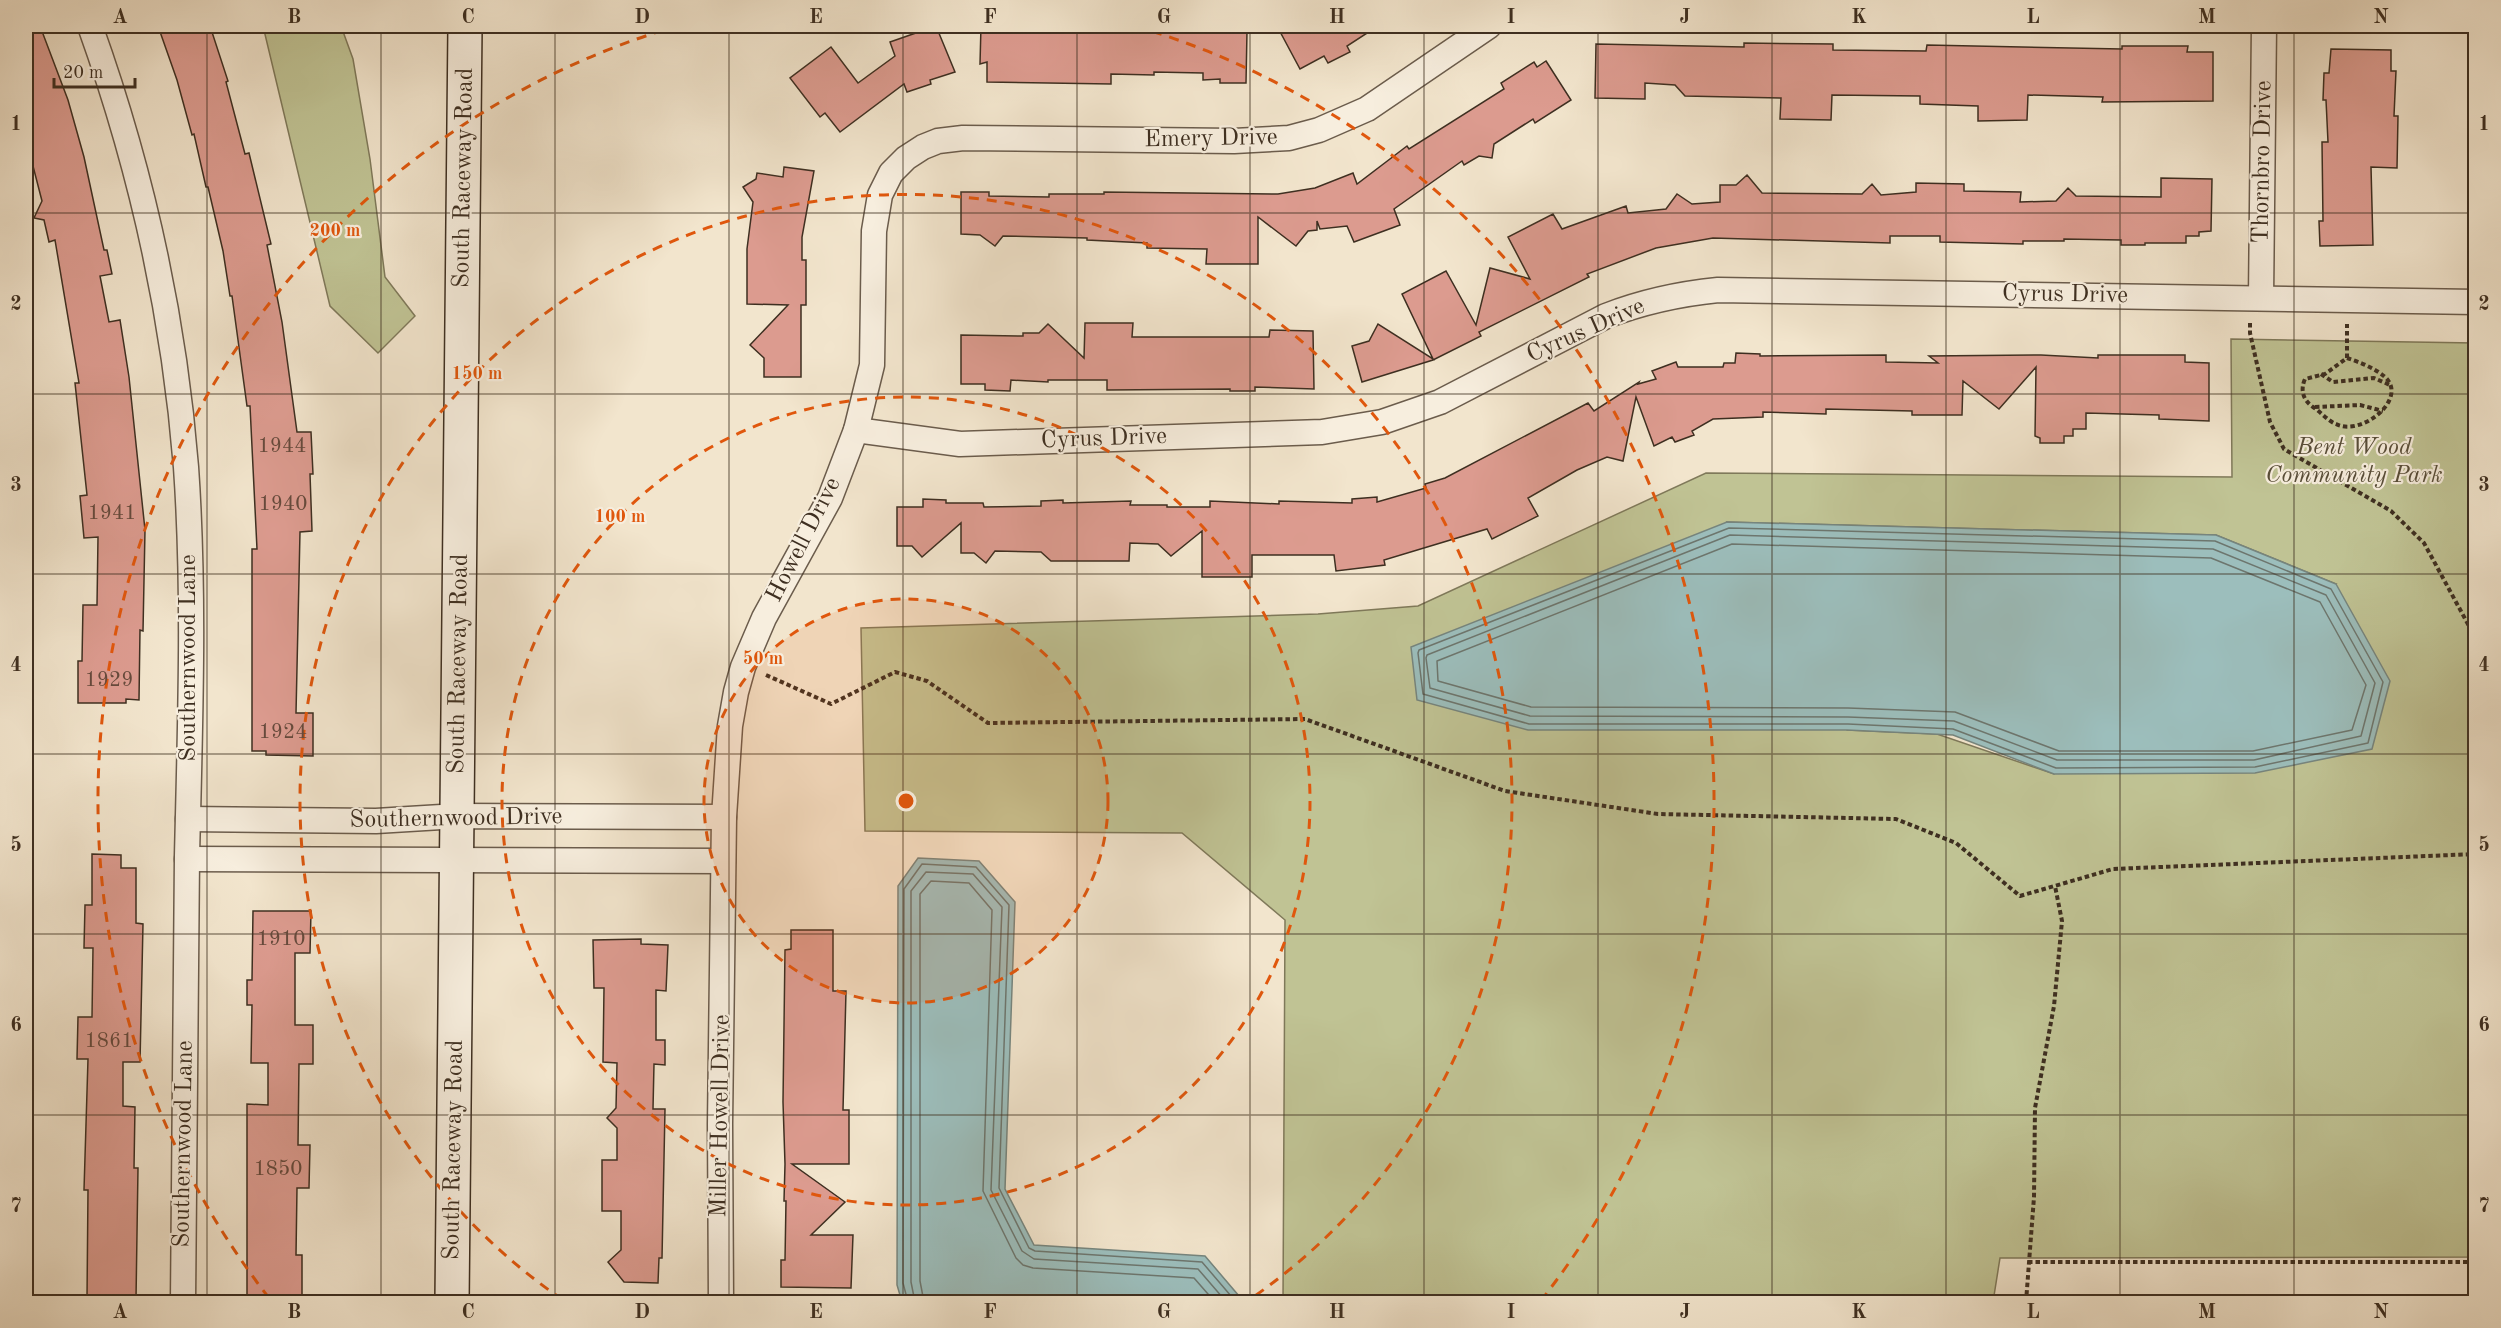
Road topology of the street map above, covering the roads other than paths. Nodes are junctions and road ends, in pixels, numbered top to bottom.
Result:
1 (90, 26) edge
2 (465, 26) edge
3 (1489, 26) edge
4 (2264, 26) edge
5 (906, 158) joint
6 (2255, 298) junction
7 (2475, 302) edge
8 (856, 430) junction
9 (458, 816) junction
10 (724, 817) junction
11 (188, 819) junction
12 (187, 859) junction
13 (457, 861) junction
14 (723, 861) junction
15 (724, 930) joint
16 (183, 1302) edge
17 (452, 1302) edge
18 (721, 1302) edge

1 - 11 street, Southernwood Lane
2 - 9 main road, South Raceway Road
3 - 5 street, Emery Drive
4 - 6 street, Thornbro Drive
5 - 8 street, Howell Drive
6 - 7 street, Cyrus Drive
6 - 8 street, Cyrus Drive
8 - 10 street, Howell Drive
9 - 10 street, Southernwood Drive
9 - 11 street, Southernwood Drive
9 - 13 main road, South Raceway Road
10 - 14 street, Howell Drive
11 - 12 street, Southernwood Lane
12 - 13 street, Southernwood Drive
12 - 16 street, Southernwood Lane
13 - 14 street, Southernwood Drive
13 - 17 main road, South Raceway Road
14 - 15 street, Howell Drive
15 - 18 street, Miller Howell Drive

